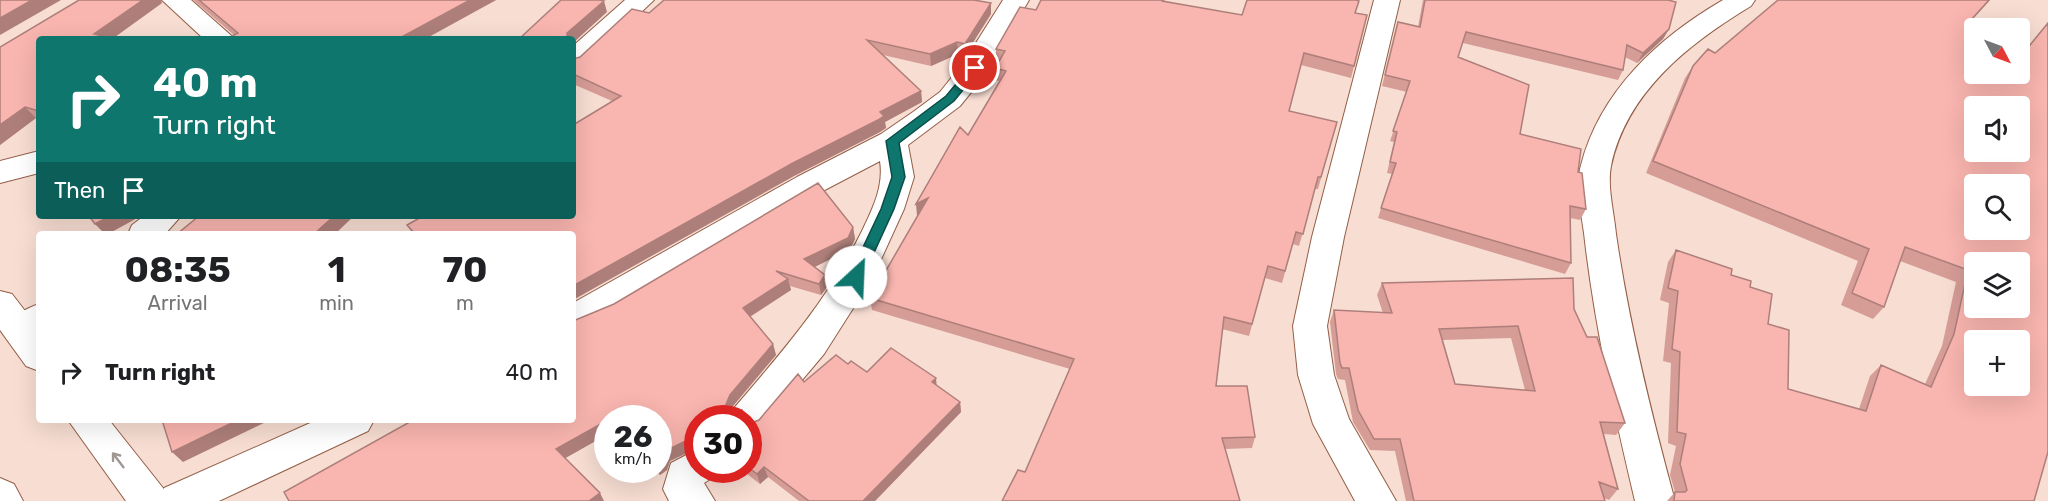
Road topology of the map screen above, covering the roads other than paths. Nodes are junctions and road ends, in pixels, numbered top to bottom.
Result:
1 (175, 0) edge
2 (641, 0) edge
3 (1016, 0) edge
4 (1742, 0) edge
5 (1378, 4) edge
6 (217, 36) edge
7 (576, 58) edge
8 (892, 141) junction
9 (36, 163) edge
10 (0, 172) edge
11 (162, 219) edge
12 (148, 231) edge
13 (0, 304) edge
14 (576, 317) edge
15 (33, 335) edge
16 (759, 405) edge
17 (89, 423) edge
18 (348, 423) edge
19 (684, 482) edge
20 (0, 496) edge
21 (3, 501) edge
22 (149, 501) edge
23 (178, 501) edge
24 (695, 501) edge
25 (1376, 501) edge
26 (1654, 501) edge

1 - 6 main road
2 - 7 main road
3 - 8 main road
4 - 26 main road
5 - 25 main road
8 - 14 main road
8 - 16 main road
9 - 10 main road
11 - 12 main road
13 - 15 main road
22 -> 17 main road
18 - 23 main road
19 - 24 main road
20 - 21 main road

